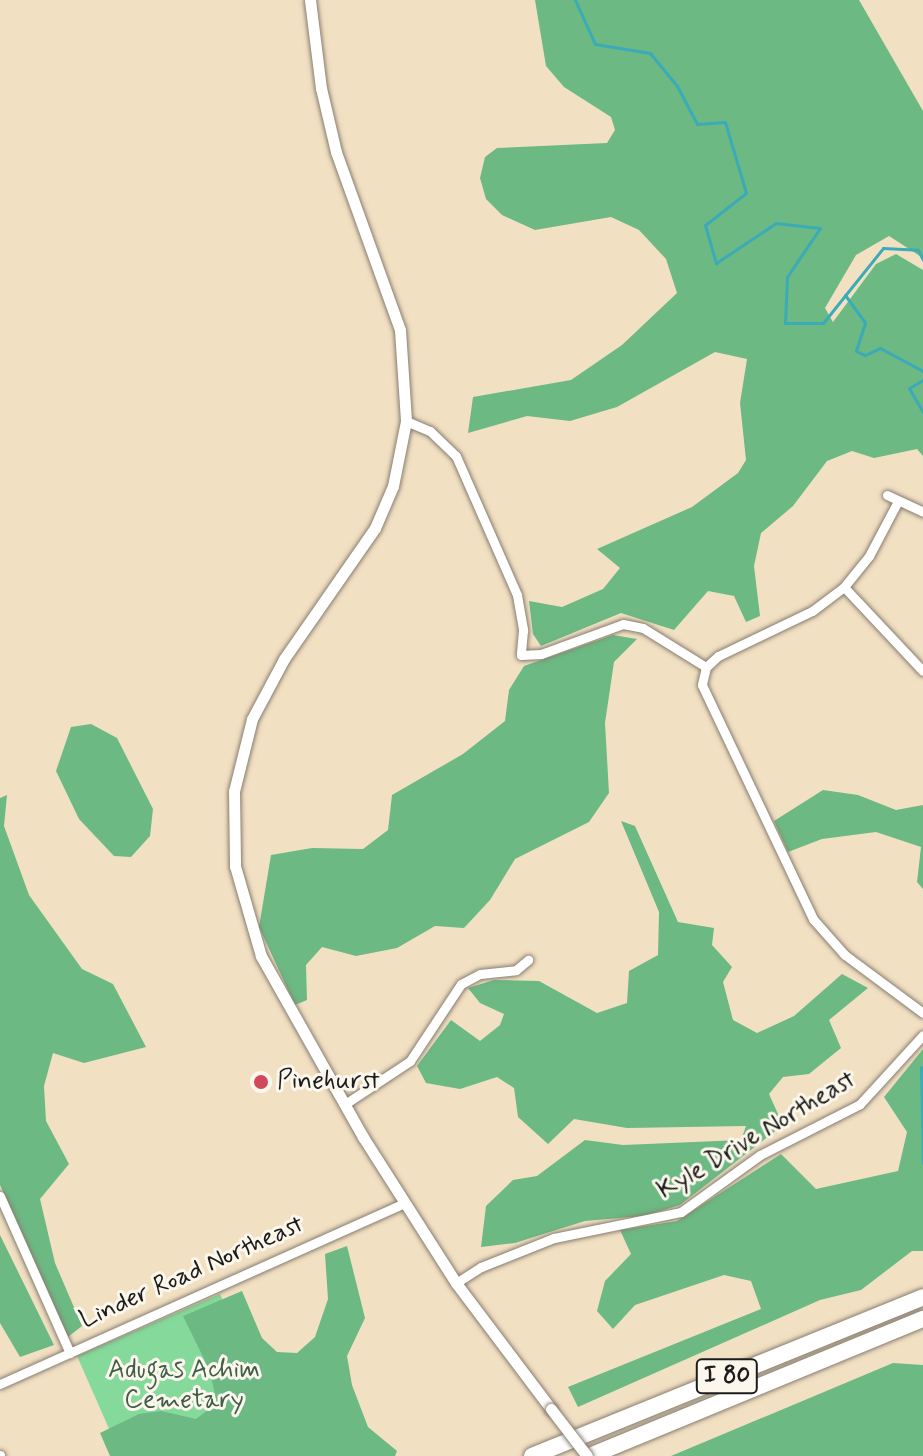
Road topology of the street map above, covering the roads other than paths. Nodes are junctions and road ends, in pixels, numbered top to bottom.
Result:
1 (310, 0) edge
2 (406, 421) junction
3 (887, 495) dead end
4 (898, 501) junction
5 (923, 512) edge
6 (844, 587) junction
7 (706, 667) junction
8 (923, 671) edge
9 (528, 960) dead end
10 (923, 1013) edge
11 (923, 1035) edge
12 (345, 1104) junction
13 (0, 1196) edge
14 (403, 1204) junction
15 (456, 1283) junction
16 (923, 1297) edge
17 (923, 1319) edge
18 (70, 1353) junction
19 (0, 1384) edge
20 (532, 1456) edge
21 (589, 1456) edge

1 - 2 street
2 - 7 street
2 - 12 street
3 - 4 street
4 - 5 street
4 - 6 street
6 - 7 street
6 - 8 street
7 - 10 street
9 - 12 street
11 - 15 street, Kyle Drive Northeast
12 - 14 street
13 - 18 street
14 - 15 street
14 - 18 street, Linder Road Northeast
15 - 21 street, bridge
16 - 20 highway, I 80
17 - 21 highway, I 80
18 - 19 street, Linder Road Northeast

